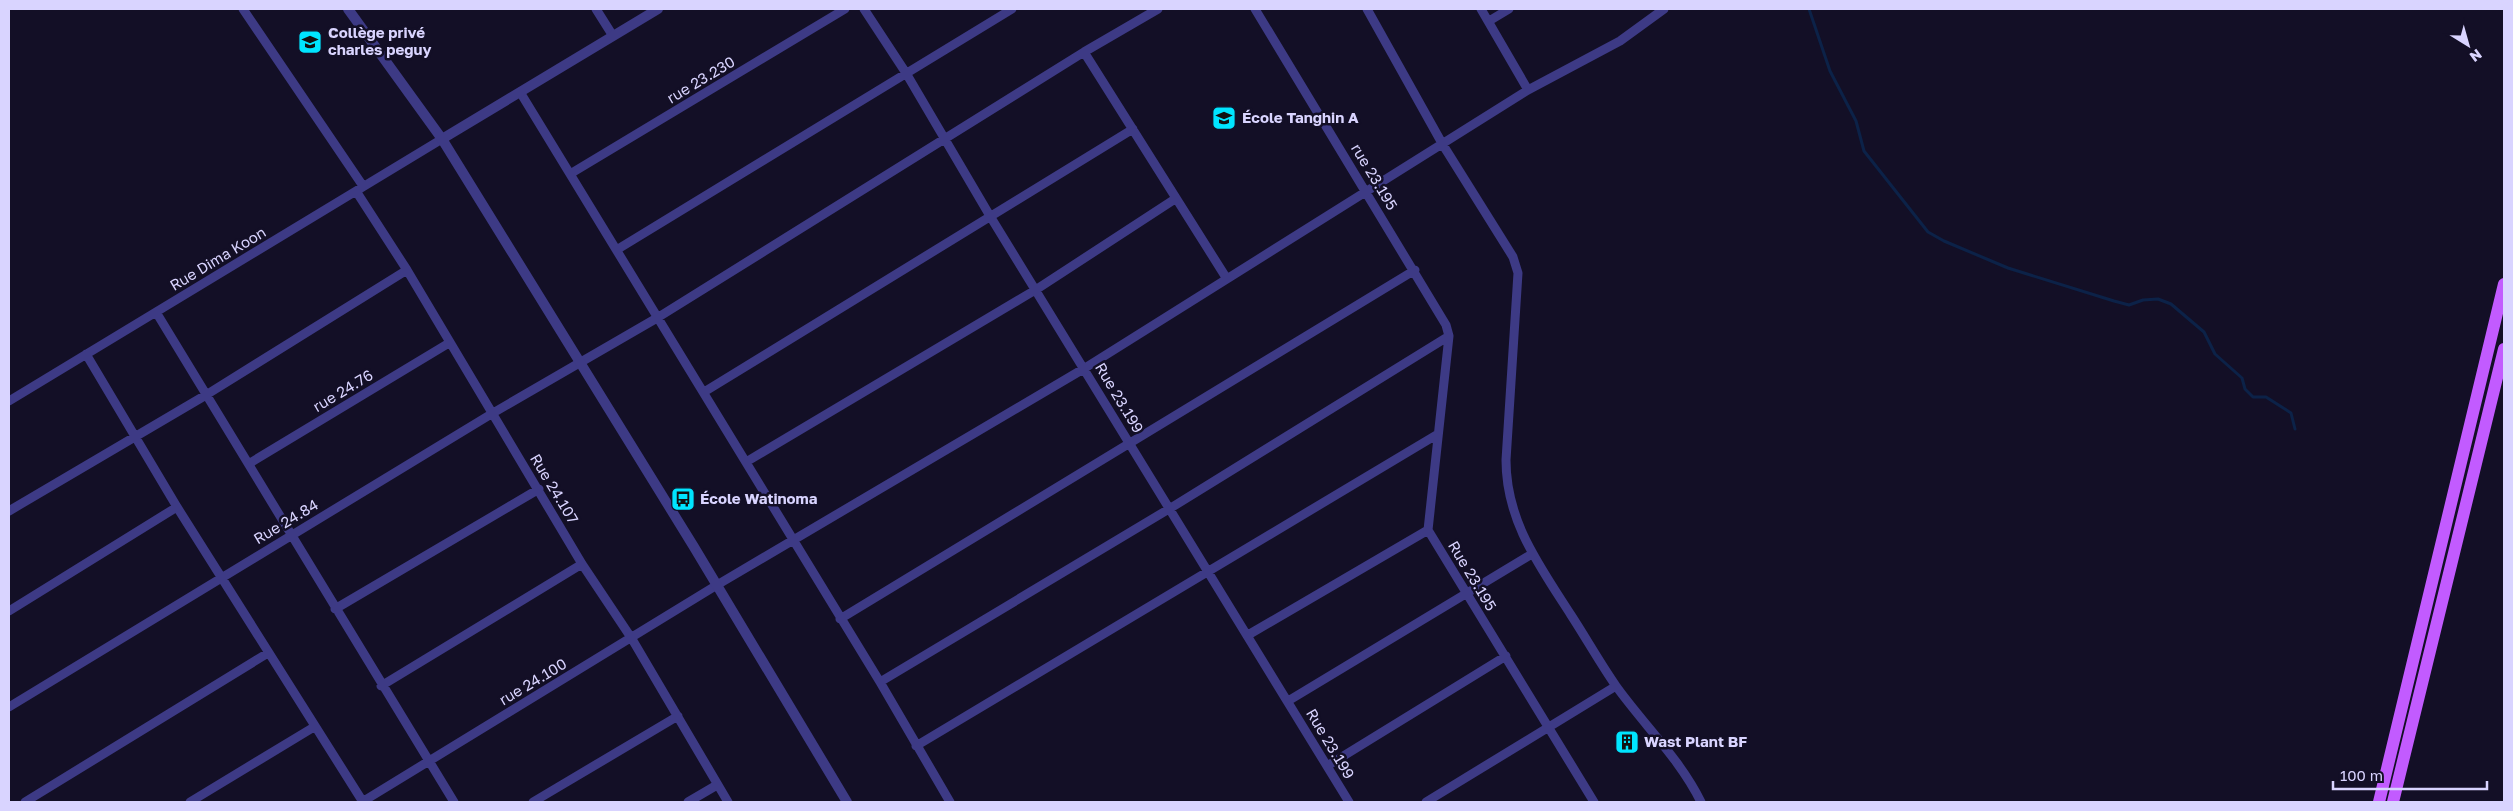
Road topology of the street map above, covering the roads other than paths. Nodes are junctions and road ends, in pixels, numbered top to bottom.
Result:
1 (243, 9) edge
2 (348, 9) edge
3 (596, 9) edge
4 (658, 9) edge
5 (845, 9) edge
6 (864, 9) edge
7 (1012, 9) edge
8 (1158, 9) edge
9 (1255, 9) edge
10 (1367, 9) edge
11 (1481, 9) edge
12 (1510, 9) edge
13 (1664, 9) edge
14 (1489, 21) junction
15 (612, 36) junction
16 (1084, 52) junction
17 (906, 73) junction
18 (1528, 90) junction
19 (520, 92) junction
20 (1133, 129) junction
21 (442, 139) junction
22 (945, 139) junction
23 (1443, 145) junction
24 (570, 174) junction
25 (360, 188) junction
26 (1367, 191) junction
27 (1175, 199) junction
28 (990, 216) junction
29 (618, 249) junction
30 (407, 270) junction
31 (1415, 270) junction
32 (1227, 279) junction
33 (2504, 284) edge
34 (1037, 289) junction
35 (156, 312) junction
36 (657, 318) junction
37 (1448, 336) junction
38 (449, 343) junction
39 (2504, 349) edge
40 (86, 354) junction
41 (580, 363) junction
42 (1085, 368) junction
43 (704, 392) junction
44 (206, 394) junction
45 (9, 402) edge
46 (493, 413) junction
47 (1438, 434) junction
48 (136, 435) junction
49 (1129, 442) junction
50 (746, 462) junction
51 (250, 463) junction
52 (539, 489) junction
53 (178, 507) junction
54 (1169, 508) junction
55 (9, 511) edge
56 (1428, 530) junction
57 (292, 534) junction
58 (794, 540) junction
59 (1532, 554) junction
60 (582, 564) junction
61 (1208, 571) junction
62 (222, 577) junction
63 (717, 585) junction
64 (1466, 592) junction
65 (335, 609) junction
66 (9, 611) edge
67 (840, 619) junction
68 (1248, 635) junction
69 (632, 639) junction
70 (268, 653) junction
71 (1506, 656) junction
72 (880, 682) junction
73 (381, 686) junction
74 (1616, 686) junction
75 (1288, 701) junction
76 (9, 708) edge
77 (678, 716) junction
78 (314, 727) junction
79 (1548, 727) junction
80 (916, 746) junction
81 (428, 762) junction
82 (1327, 766) junction
83 (717, 785) junction
84 (25, 802) edge
85 (190, 802) edge
86 (363, 802) edge
87 (454, 802) edge
88 (533, 802) edge
89 (688, 802) edge
90 (728, 802) edge
91 (847, 802) edge
92 (950, 802) edge
93 (1349, 802) edge
94 (1426, 802) edge
95 (1594, 802) edge
96 (1702, 802) edge
97 (2379, 802) edge
98 (2394, 802) edge

1 - 25 street, Rue 24.107
2 - 21 street
3 - 15 street
4 - 15 street
5 - 24 street, rue 23.230
6 - 17 street, Rue 23.199
7 - 17 street
8 - 16 street, Rue 24.84
9 - 26 street, rue 23.195
10 - 23 street
11 - 14 street
12 - 14 street
13 - 18 street, rue 24.100
14 - 18 street
15 - 19 street
16 - 20 street
16 - 22 street, Rue 24.84
17 - 22 street, Rue 23.199
17 - 29 street
18 - 23 street, rue 24.100
19 - 21 street
19 - 24 street
20 - 27 street
20 - 28 street
21 - 25 street, Rue Dima Koon
21 - 41 street
22 - 28 street, Rue 23.199
22 - 36 street, Rue 24.84
23 - 26 street, rue 24.100
23 - 59 street
24 - 29 street
25 - 30 street, Rue 24.107
25 - 35 street, Rue Dima Koon
26 - 31 street, rue 23.195
26 - 32 street, rue 24.100
27 - 32 street
27 - 34 street
28 - 34 street, Rue 23.199
28 - 43 street
29 - 36 street
30 - 38 street, Rue 24.107
30 - 44 street
31 - 37 street, rue 23.195
31 - 49 street
32 - 42 street, rue 24.100
33 - 97 main road
34 - 42 street, Rue 23.199
34 - 50 street
35 - 40 street, Rue Dima Koon
35 - 44 street
36 - 41 street, Rue 24.84
36 - 43 street
37 - 47 street
37 - 54 street
38 - 46 street, Rue 24.107
38 - 51 street, rue 24.76
39 - 98 main road
40 - 45 street, Rue Dima Koon
40 - 48 street
41 - 46 street, Rue 24.84
41 - 63 street
42 - 49 street, Rue 23.199
42 - 58 street, rue 24.100
43 - 50 street
44 - 48 street
44 - 51 street
46 - 52 street, Rue 24.107
46 - 57 street, Rue 24.84
47 - 56 street
47 - 61 street
48 - 53 street
48 - 55 street
49 - 54 street, Rue 23.199
49 - 67 street
50 - 58 street
51 - 57 street
52 - 60 street, Rue 24.107
52 - 65 street
53 - 62 street
53 - 66 street
54 - 61 street, Rue 23.199
54 - 72 street
56 - 64 street, Rue 23.195
56 - 68 street
57 - 62 street, Rue 24.84
57 - 65 street
58 - 63 street, rue 24.100
58 - 67 street
59 - 64 street
59 - 74 street
60 - 69 street, Rue 24.107
60 - 73 street
61 - 68 street, Rue 23.199
61 - 80 street
62 - 70 street
62 - 76 street, Rue 24.84
63 - 69 street, rue 24.100
63 - 91 street
64 - 71 street, Rue 23.195
64 - 75 street
65 - 73 street
67 - 72 street
68 - 75 street, Rue 23.199
69 - 77 street, Rue 24.107
69 - 81 street, rue 24.100
70 - 78 street
70 - 84 street
71 - 79 street, Rue 23.195
71 - 82 street
72 - 80 street
73 - 81 street
74 - 79 street
74 - 96 street
75 - 82 street, Rue 23.199
77 - 83 street, Rue 24.107
77 - 88 street
78 - 85 street
78 - 86 street
79 - 94 street
79 - 95 street, Rue 23.195
80 - 92 street
81 - 86 street, rue 24.100
81 - 87 street
82 - 93 street, Rue 23.199
83 - 89 street
83 - 90 street, Rue 24.107

